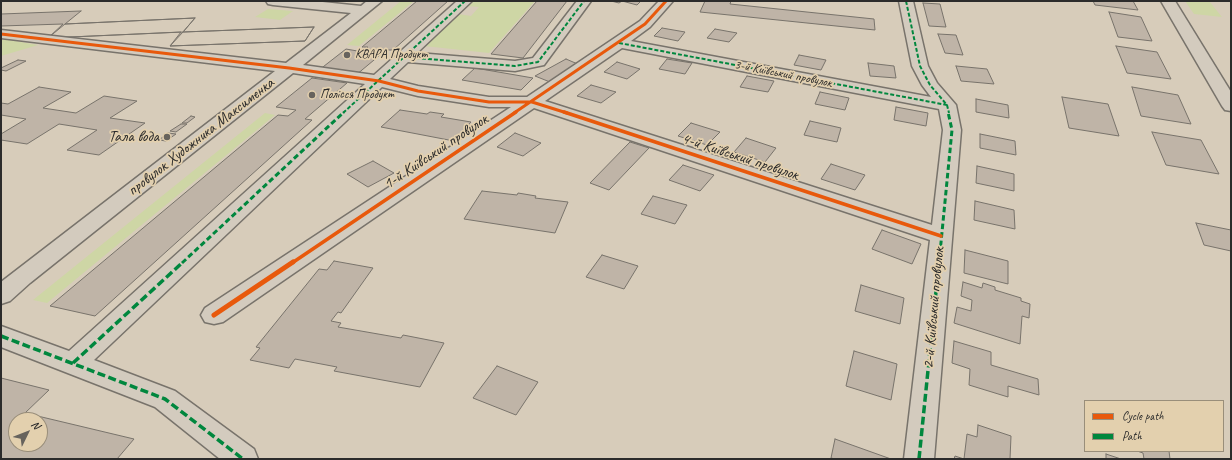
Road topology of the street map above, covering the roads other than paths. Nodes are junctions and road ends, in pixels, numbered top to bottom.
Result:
1 (273, 1) edge
2 (376, 1) edge
3 (465, 1) edge
4 (584, 1) edge
5 (666, 1) edge
6 (906, 1) edge
7 (1168, 1) edge
8 (364, 10) junction
9 (2, 35) edge
10 (620, 43) junction
11 (404, 57) junction
12 (288, 68) junction
13 (379, 81) junction
14 (532, 102) junction
15 (947, 106) junction
16 (1231, 106) edge
17 (941, 236) junction
18 (1, 296) edge
19 (214, 315) dead end
20 (1, 336) edge
21 (73, 363) junction
22 (243, 459) edge
23 (919, 459) edge

1 - 8 street
2 - 8 street
3 - 11 street
4 - 11 street
5 - 10 street, 1-й Київський провулок
6 - 15 street, 2-й Київський провулок
7 - 16 street
8 - 12 street
9 - 12 street
10 - 14 street, 1-й Київський провулок
10 - 15 street, 3-й Київський провулок
11 - 13 street
12 - 13 street, провулок Художника Максименка
12 - 18 street, провулок Художника Максименка
13 - 14 street, провулок Художника Максименка
13 - 21 street
14 - 17 street, 4-й Київський провулок
14 - 19 street, 1-й Київський провулок
15 - 17 street, 2-й Київський провулок
17 - 23 street, 2-й Київський провулок
20 - 21 street
21 - 22 street

